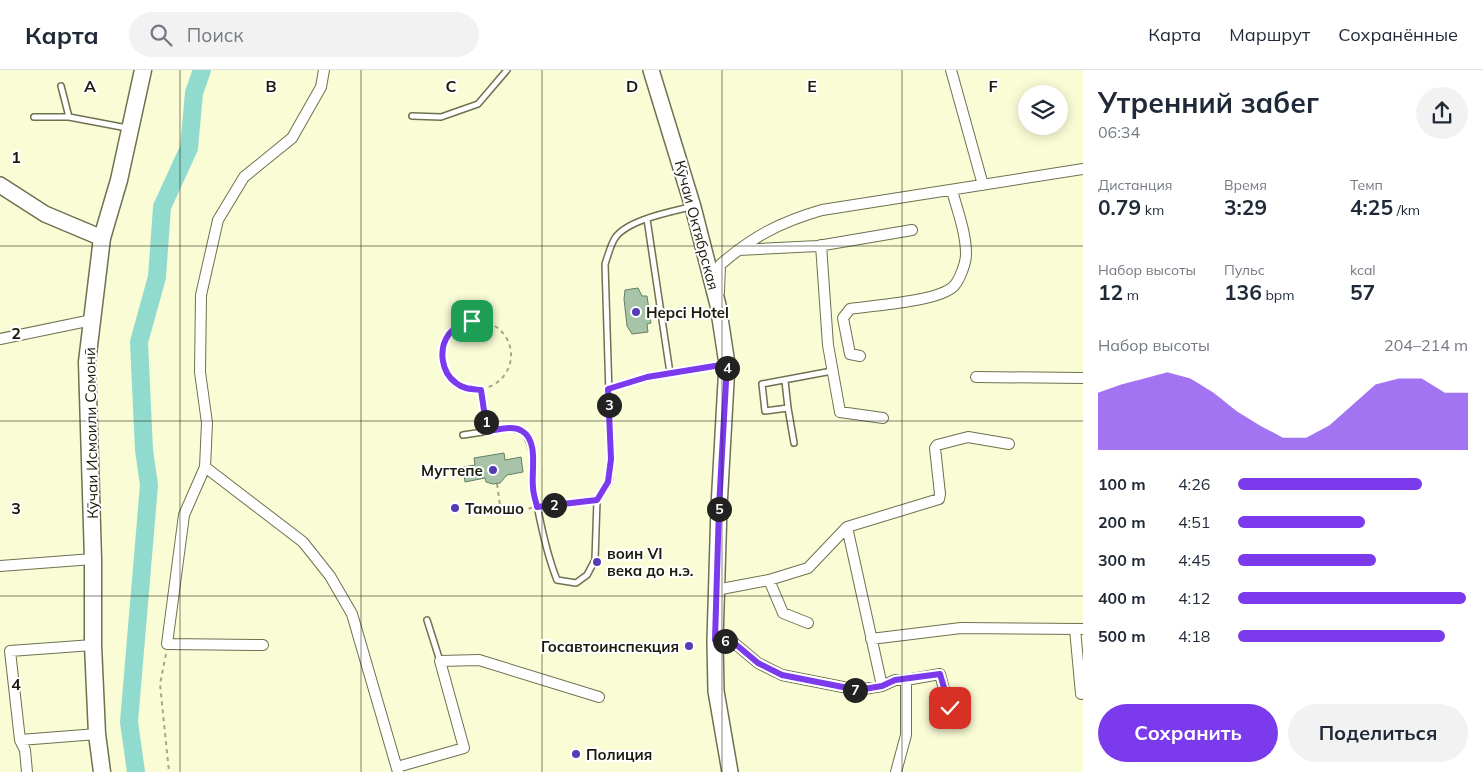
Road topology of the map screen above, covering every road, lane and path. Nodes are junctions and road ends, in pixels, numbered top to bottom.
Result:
1 (324, 70) edge
2 (507, 70) edge
3 (651, 70) edge
4 (951, 70) edge
5 (142, 71) edge
6 (61, 86) dead end
7 (412, 116) dead end
8 (34, 117) dead end
9 (69, 117) junction
10 (130, 128) junction
11 (1083, 170) edge
12 (983, 185) junction
13 (1, 188) edge
14 (952, 190) junction
15 (693, 207) junction
16 (647, 218) junction
17 (912, 230) dead end
18 (102, 238) junction
19 (821, 245) junction
20 (737, 250) junction
21 (718, 305) junction
22 (92, 320) junction
23 (0, 339) edge
24 (860, 356) dead end
25 (727, 364) junction
26 (833, 371) junction
27 (670, 373) junction
28 (976, 377) dead end
29 (1083, 378) edge
30 (784, 381) junction
31 (608, 389) junction
32 (481, 390) junction
33 (788, 408) junction
34 (883, 418) dead end
35 (487, 431) junction
36 (463, 435) dead end
37 (794, 443) dead end
38 (1009, 444) dead end
39 (205, 467) junction
40 (496, 484) dead end
41 (597, 500) junction
42 (537, 507) junction
43 (847, 527) junction
44 (93, 559) junction
45 (0, 566) edge
46 (769, 580) junction
47 (716, 590) junction
48 (427, 620) dead end
49 (808, 623) dead end
50 (1079, 629) edge
51 (871, 639) junction
52 (715, 640) junction
53 (167, 644) junction
54 (93, 645) junction
55 (263, 645) dead end
56 (440, 661) junction
57 (906, 680) junction
58 (882, 686) junction
59 (1081, 694) dead end
60 (599, 697) dead end
61 (950, 708) dead end
62 (97, 734) junction
63 (20, 740) junction
64 (726, 768) edge
65 (397, 769) edge
66 (27, 772) edge
67 (102, 772) edge
68 (169, 772) edge
69 (896, 772) edge

1 - 39 street
2 - 7 lane
3 - 15 main road, Кӯчаи Октябрская
4 - 12 street
5 - 10 main road, Кӯчаи Исмоили Сомонӣ
6 - 9 lane
8 - 9 lane
9 - 10 lane
10 - 18 main road, Кӯчаи Исмоили Сомонӣ
11 - 12 street
12 - 14 street
13 - 18 main road
14 - 20 street
14 - 24 street
15 - 16 lane
15 - 21 main road, Кӯчаи Октябрская
16 - 27 lane
16 - 31 lane
17 - 19 street
18 - 22 main road, Кӯчаи Исмоили Сомонӣ
19 - 20 street
19 - 26 street
20 - 21 street
21 - 25 main road, Кӯчаи Октябрская
22 - 23 street
22 - 44 main road, Кӯчаи Исмоили Сомонӣ
25 - 27 lane
25 - 47 main road, Кӯчаи Октябрская
26 - 30 lane
26 - 34 street
27 - 31 lane
28 - 29 street
30 - 33 lane
30 - 33 lane
31 - 41 lane
32 - 32 path
32 - 35 path
33 - 37 lane
35 - 36 lane
35 - 42 lane
38 - 43 street
39 - 53 street
39 - 65 street
40 - 42 path
41 - 42 path
41 - 42 lane
43 - 46 street
43 - 51 street
44 - 45 street
44 - 54 main road, Кӯчаи Исмоили Сомонӣ
46 - 47 street
46 - 49 street
47 - 52 main road, Кӯчаи Октябрская
48 - 56 lane
50 - 51 street
50 - 59 street
51 - 58 street
52 - 58 street
52 - 64 main road, Кӯчаи Октябрская
53 - 55 street
53 - 68 path
54 - 62 main road, Кӯчаи Исмоили Сомонӣ
54 - 63 street
56 - 60 street
56 - 65 street
57 - 58 street
57 - 61 street
57 - 69 street
62 - 63 street
62 - 67 main road, Кӯчаи Исмоили Сомонӣ
63 - 66 street

